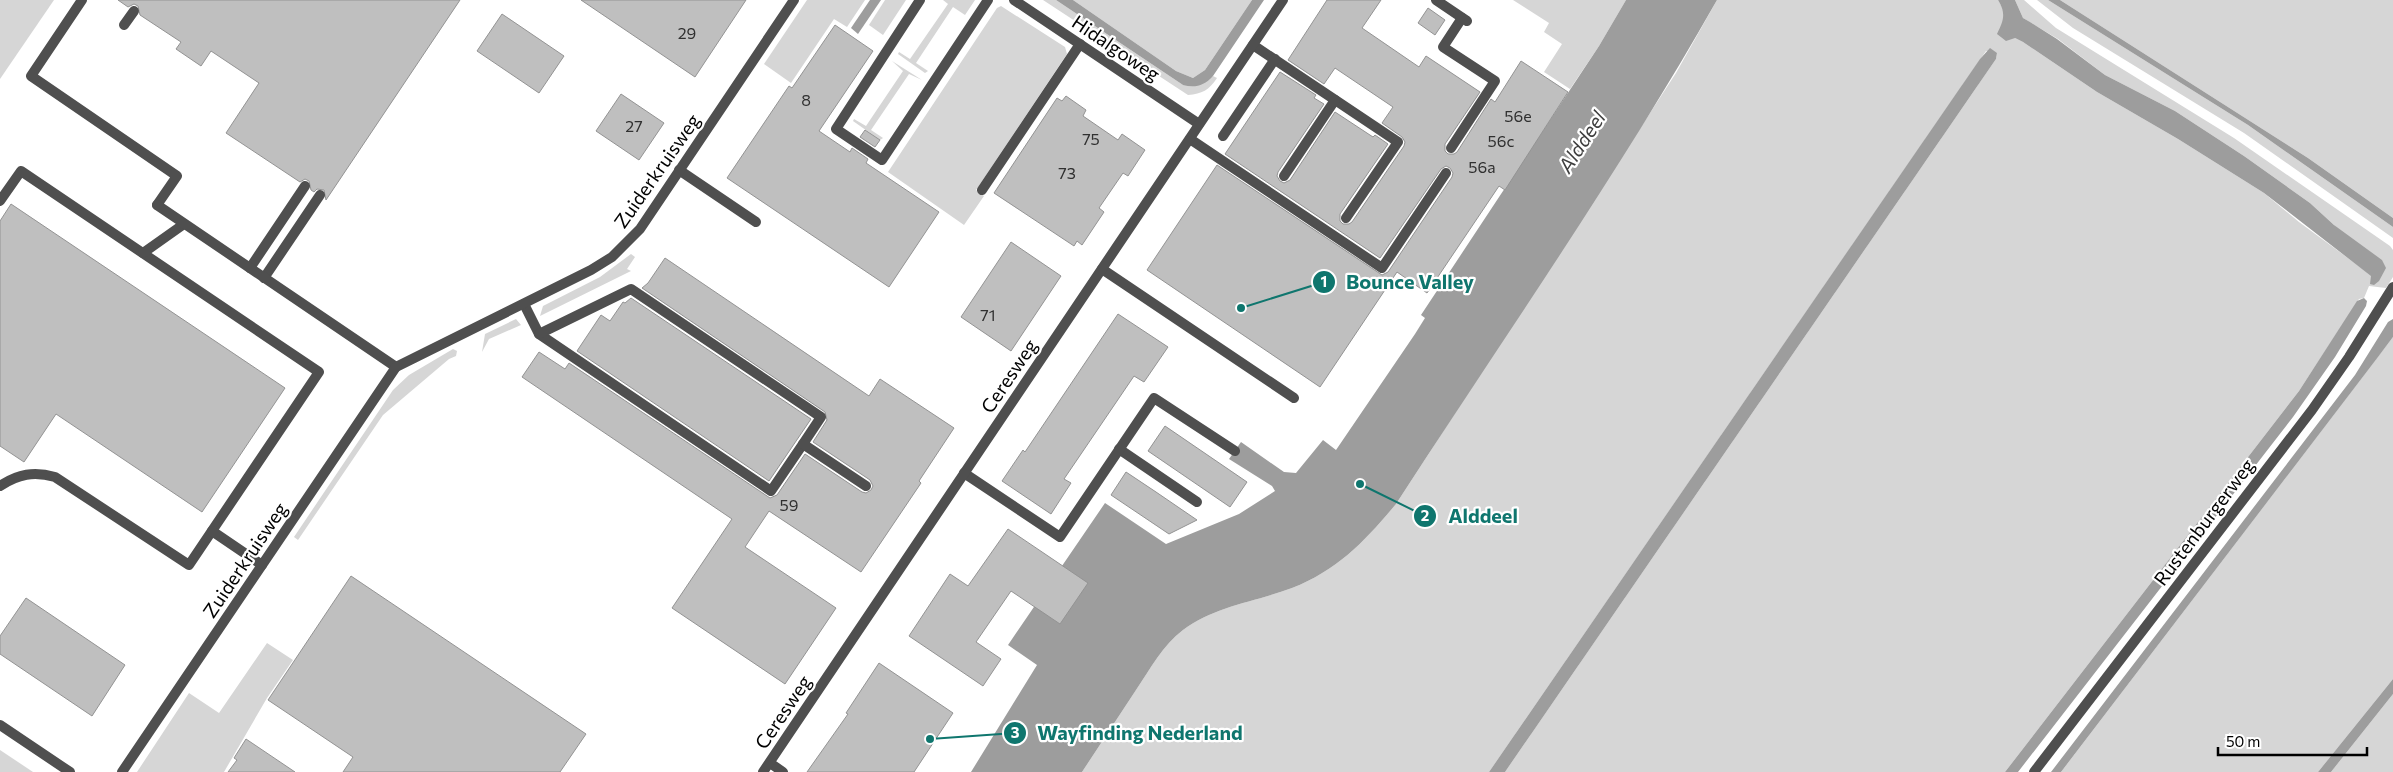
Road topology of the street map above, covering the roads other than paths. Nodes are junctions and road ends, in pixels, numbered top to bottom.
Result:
1 (82, 0) edge
2 (794, 0) edge
3 (920, 0) edge
4 (988, 0) edge
5 (1014, 0) edge
6 (1283, 0) edge
7 (1436, 0) edge
8 (134, 10) dead end
9 (124, 25) dead end
10 (1080, 44) junction
11 (1253, 45) junction
12 (1275, 59) junction
13 (1335, 100) junction
14 (1199, 124) junction
15 (1223, 136) dead end
16 (1190, 139) junction
17 (1451, 148) dead end
18 (679, 170) junction
19 (1446, 173) dead end
20 (1284, 176) dead end
21 (305, 186) dead end
22 (982, 190) dead end
23 (320, 195) dead end
24 (0, 201) edge
25 (1346, 218) dead end
26 (756, 222) dead end
27 (184, 224) junction
28 (143, 253) junction
29 (250, 268) junction
30 (1102, 269) junction
31 (264, 278) junction
32 (2393, 287) edge
33 (524, 304) junction
34 (539, 334) junction
35 (396, 367) junction
36 (1294, 398) dead end
37 (803, 444) junction
38 (1119, 450) junction
39 (1235, 450) dead end
40 (964, 473) junction
41 (0, 486) edge
42 (866, 486) dead end
43 (1197, 502) dead end
44 (212, 531) junction
45 (262, 565) junction
46 (0, 725) edge
47 (770, 763) junction
48 (70, 772) edge
49 (122, 772) edge
50 (763, 772) edge
51 (783, 772) edge
52 (2034, 772) edge

1 - 27 street
2 - 18 street, Zuiderkruisweg
3 - 4 street
5 - 10 street, Hidalgoweg
6 - 11 street, Ceresweg
7 - 17 street
8 - 9 street
10 - 14 street, Hidalgoweg
10 - 22 street
11 - 12 street
11 - 14 street, Ceresweg
12 - 13 street
12 - 15 street
13 - 20 street
13 - 25 street
14 - 16 street, Ceresweg
16 - 19 street
16 - 30 street, Ceresweg
18 - 26 street
18 - 33 street, Zuiderkruisweg
21 - 29 street
23 - 31 street
24 - 28 street
27 - 28 street
27 - 29 street
28 - 44 street
29 - 31 street
30 - 36 street
30 - 40 street, Ceresweg
31 - 35 street
32 - 52 street, Rustenburgerweg
33 - 34 street
33 - 35 street, Zuiderkruisweg
34 - 37 street
34 - 37 street
35 - 45 street, Zuiderkruisweg
37 - 42 street
38 - 39 street
38 - 40 street
38 - 43 street
40 - 47 street, Ceresweg
41 - 44 street
44 - 45 street
45 - 49 street, Zuiderkruisweg
46 - 48 street
47 - 50 street, Ceresweg
47 - 51 street

